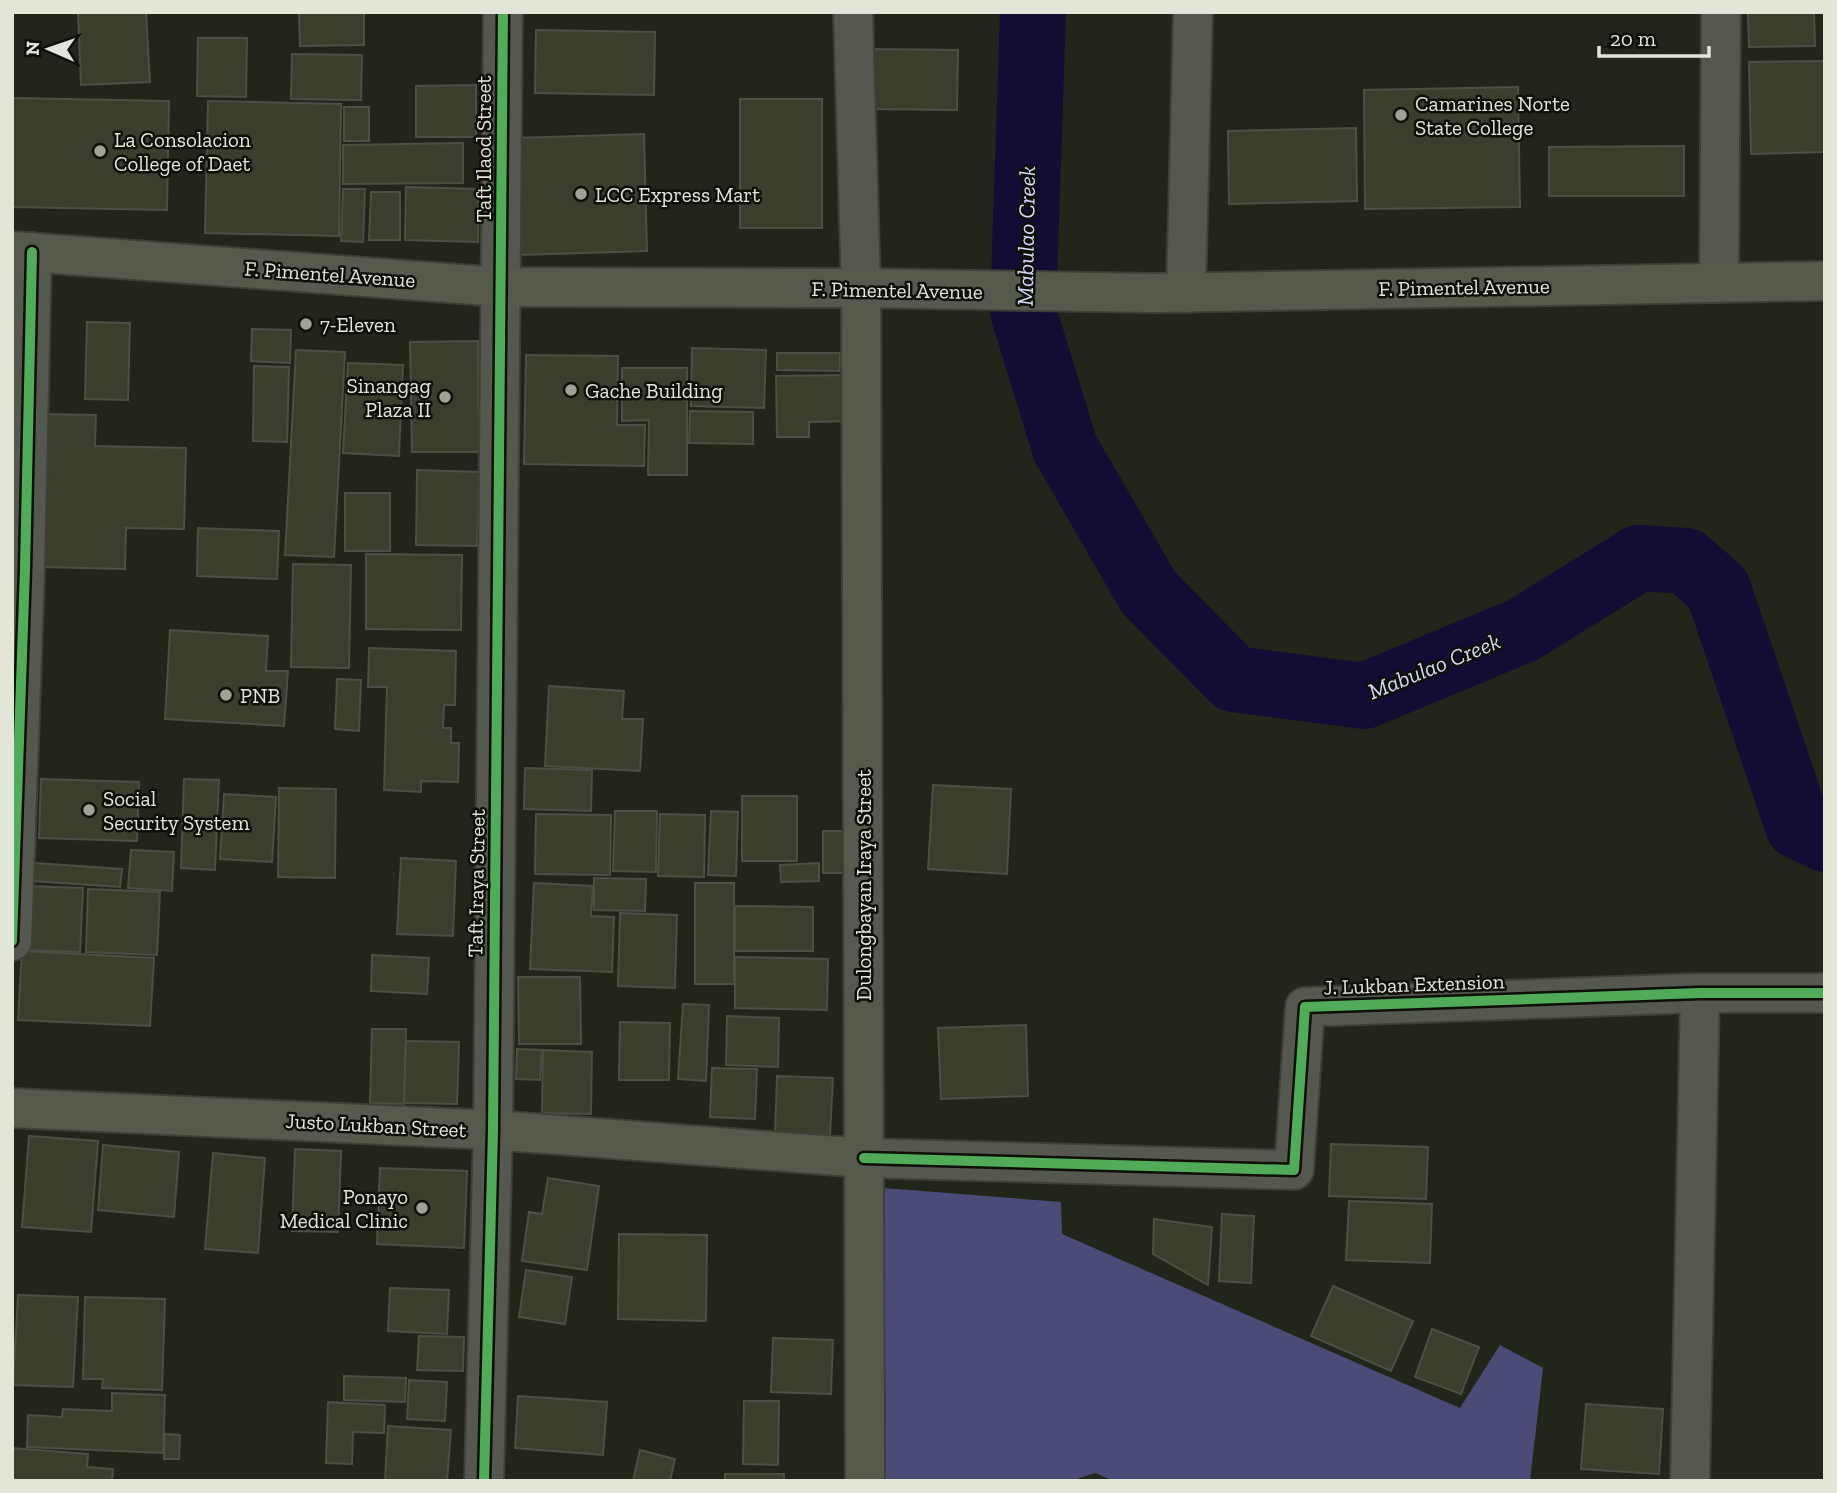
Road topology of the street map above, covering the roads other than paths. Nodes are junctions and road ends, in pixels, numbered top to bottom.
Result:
1 (503, 12) edge
2 (853, 12) edge
3 (1193, 12) edge
4 (1721, 12) edge
5 (22, 252) edge
6 (1825, 281) edge
7 (1719, 282) junction
8 (501, 286) junction
9 (861, 288) junction
10 (1186, 293) junction
11 (19, 569) edge
12 (12, 941) edge
13 (1699, 993) junction
14 (1825, 993) edge
15 (12, 1108) edge
16 (493, 1130) junction
17 (864, 1158) junction
18 (484, 1481) edge
19 (865, 1481) edge
20 (1690, 1481) edge

1 - 8 street, Taft Ilaod Street
2 - 9 street
3 - 10 street
4 - 7 street
5 - 8 main road, F. Pimentel Avenue
5 - 11 street
6 - 7 main road, F. Pimentel Avenue
7 - 10 main road, F. Pimentel Avenue
8 - 9 main road, F. Pimentel Avenue
8 - 16 street, Taft Iraya Street
9 - 10 main road, F. Pimentel Avenue
9 - 17 main road, Dulongbayan Iraya Street
11 - 12 street
13 - 14 street, J. Lukban Extension
13 - 17 street, J. Lukban Extension
13 - 20 street
15 - 16 main road, Justo Lukban Street
16 - 17 main road, Justo Lukban Street
16 - 18 street, Taft Iraya Street
17 - 19 main road, Dulongbayan Iraya Street

